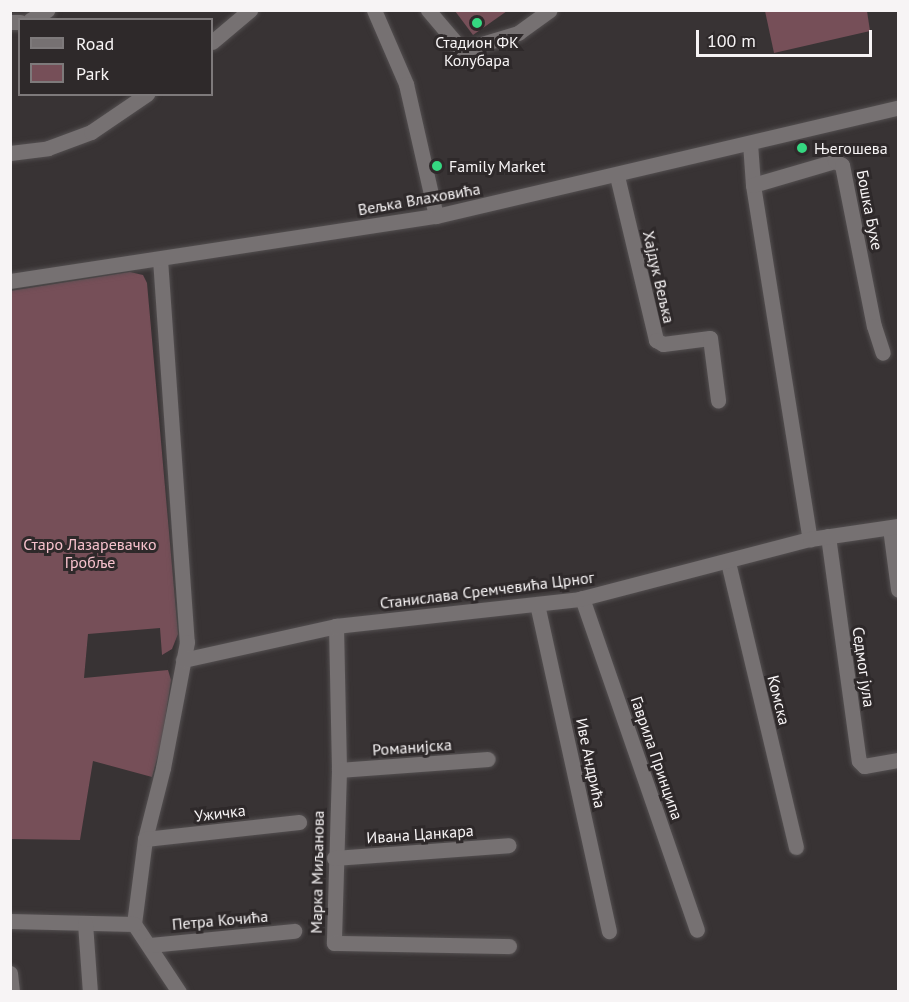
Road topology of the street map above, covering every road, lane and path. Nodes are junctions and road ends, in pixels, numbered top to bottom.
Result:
1 (47, 10) edge
2 (250, 10) edge
3 (374, 10) edge
4 (428, 10) edge
5 (550, 10) edge
6 (33, 18) edge
7 (213, 41) edge
8 (144, 96) edge
9 (898, 108) edge
10 (750, 143) junction
11 (10, 153) edge
12 (617, 176) junction
13 (753, 185) junction
14 (436, 216) junction
15 (160, 259) junction
16 (10, 282) edge
17 (883, 353) dead end
18 (718, 400) dead end
19 (894, 527) edge
20 (828, 536) junction
21 (810, 539) junction
22 (728, 562) junction
23 (898, 590) edge
24 (582, 598) junction
25 (537, 604) junction
26 (336, 626) junction
27 (183, 660) junction
28 (488, 759) dead end
29 (898, 760) edge
30 (339, 770) junction
31 (299, 822) dead end
32 (145, 839) junction
33 (509, 845) dead end
34 (796, 847) dead end
35 (334, 858) junction
36 (10, 921) edge
37 (86, 923) junction
38 (134, 924) junction
39 (697, 930) dead end
40 (294, 931) dead end
41 (609, 931) dead end
42 (150, 945) junction
43 (509, 946) dead end
44 (10, 973) edge
45 (12, 992) edge
46 (90, 992) edge
47 (179, 992) edge

1 - 6 street
2 - 7 street
3 - 14 street
4 - 5 street
8 - 11 street
9 - 10 street, Вељка Влаховића
10 - 12 street, Вељка Влаховића
10 - 13 street
12 - 14 street, Вељка Влаховића
12 - 18 street, Хајдук Вељка
13 - 17 street, Бошка Бухе
13 - 21 street
14 - 15 street, Вељка Влаховића
15 - 16 street, Вељка Влаховића
15 - 27 street
19 - 20 street, Станислава Сремчевића Црног
19 - 23 street
20 - 21 street, Станислава Сремчевића Црног
20 - 29 street, Седмог јула
21 - 22 street, Станислава Сремчевића Црног
22 - 24 street, Станислава Сремчевића Црног
22 - 34 street, Комска
24 - 25 street, Станислава Сремчевића Црног
24 - 39 street, Гаврила Принципа
25 - 26 street, Станислава Сремчевића Црног
25 - 41 street, Иве Андрића
26 - 27 street, Станислава Сремчевића Црног
26 - 30 street, Марка Миљанова
27 - 32 street
28 - 30 street, Романијска
30 - 35 street, Марка Миљанова
31 - 32 street, Ужичка
32 - 38 street
33 - 35 street, Ивана Цанкара
35 - 43 street, Марка Миљанова
36 - 37 street
37 - 38 street
37 - 46 street
38 - 42 street
40 - 42 street, Петра Кочића
42 - 47 street
44 - 45 street

